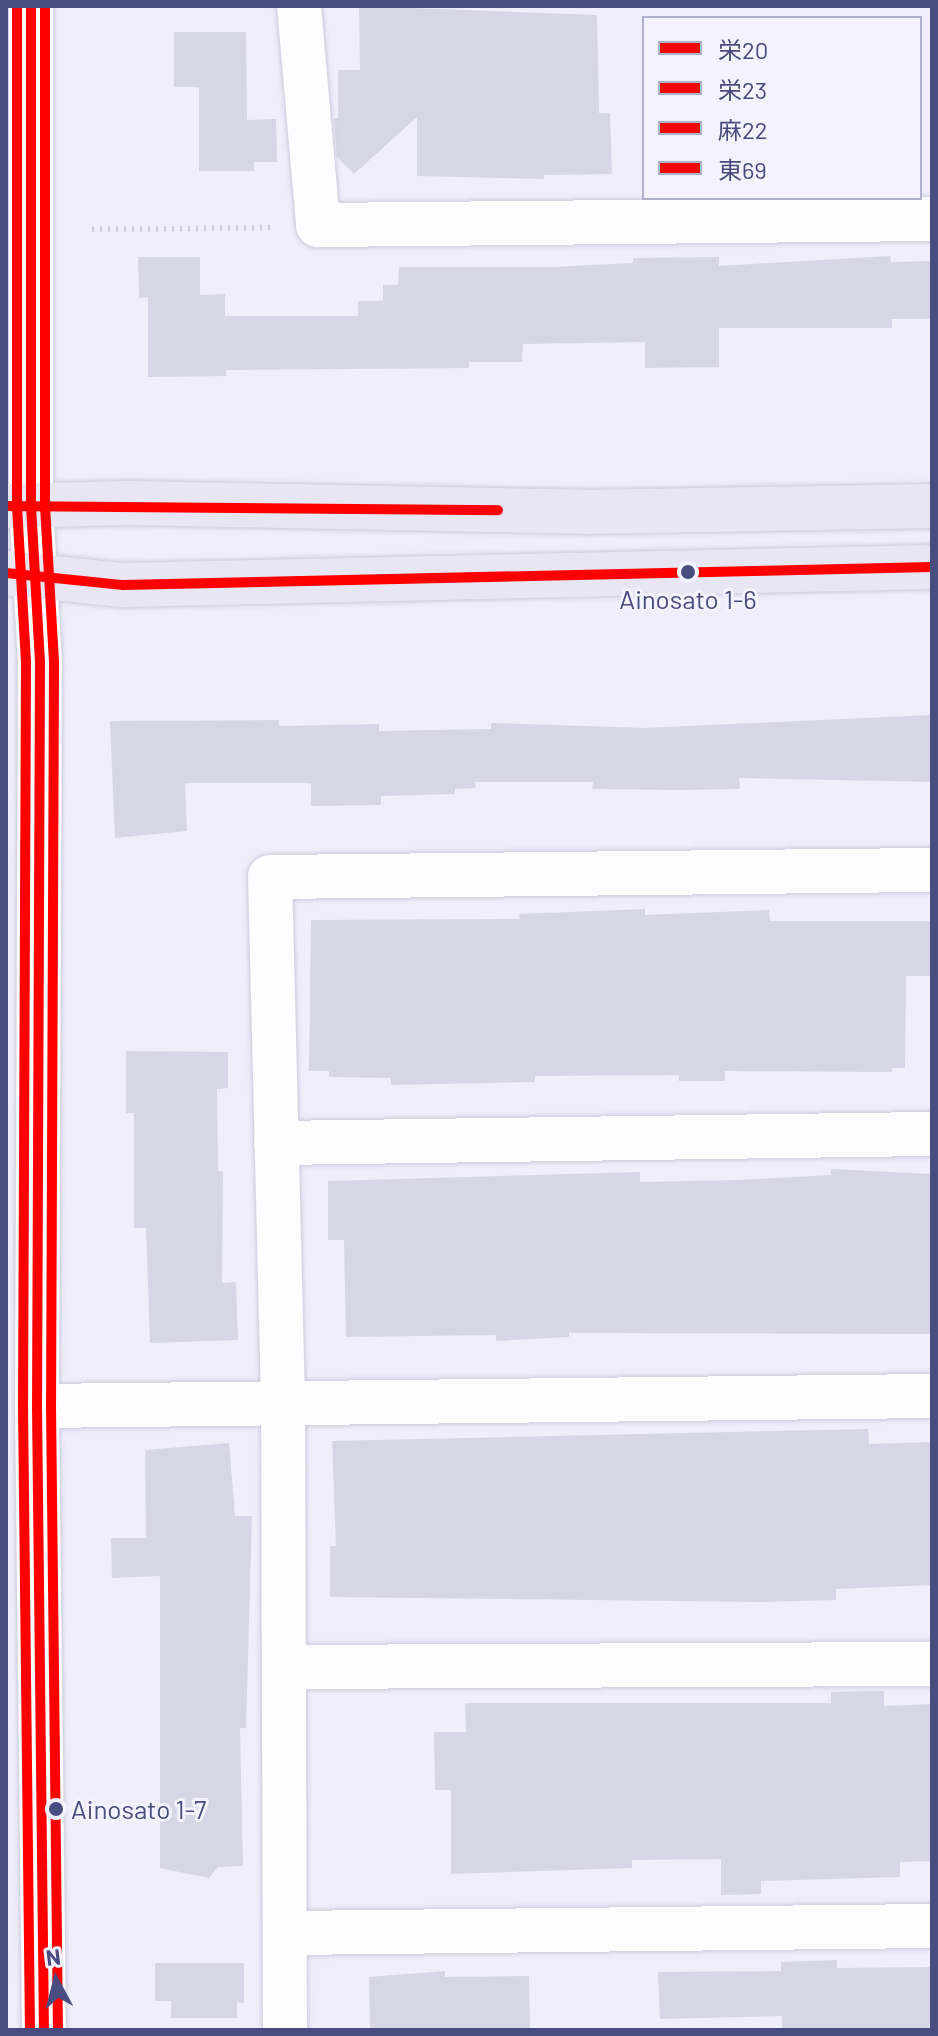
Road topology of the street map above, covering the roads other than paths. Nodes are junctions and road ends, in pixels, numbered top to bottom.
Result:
1 (31, 6) edge
2 (299, 6) edge
3 (932, 219) edge
4 (19, 506) edge
5 (932, 506) edge
6 (932, 567) edge
7 (21, 574) edge
8 (932, 870) edge
9 (932, 1134) edge
10 (276, 1143) junction
11 (932, 1396) edge
12 (283, 1400) junction
13 (37, 1406) junction
14 (932, 1664) edge
15 (284, 1667) junction
16 (932, 1926) edge
17 (286, 1933) junction
18 (44, 2030) edge
19 (285, 2030) edge

1 - 4 street
2 - 3 street
4 - 5 main road
4 - 7 street
6 - 7 main road
7 - 13 street
8 - 10 street
9 - 10 street
10 - 12 street
11 - 12 street
12 - 13 street
12 - 15 street
13 - 18 street
14 - 15 street
15 - 17 street
16 - 17 street
17 - 19 street

